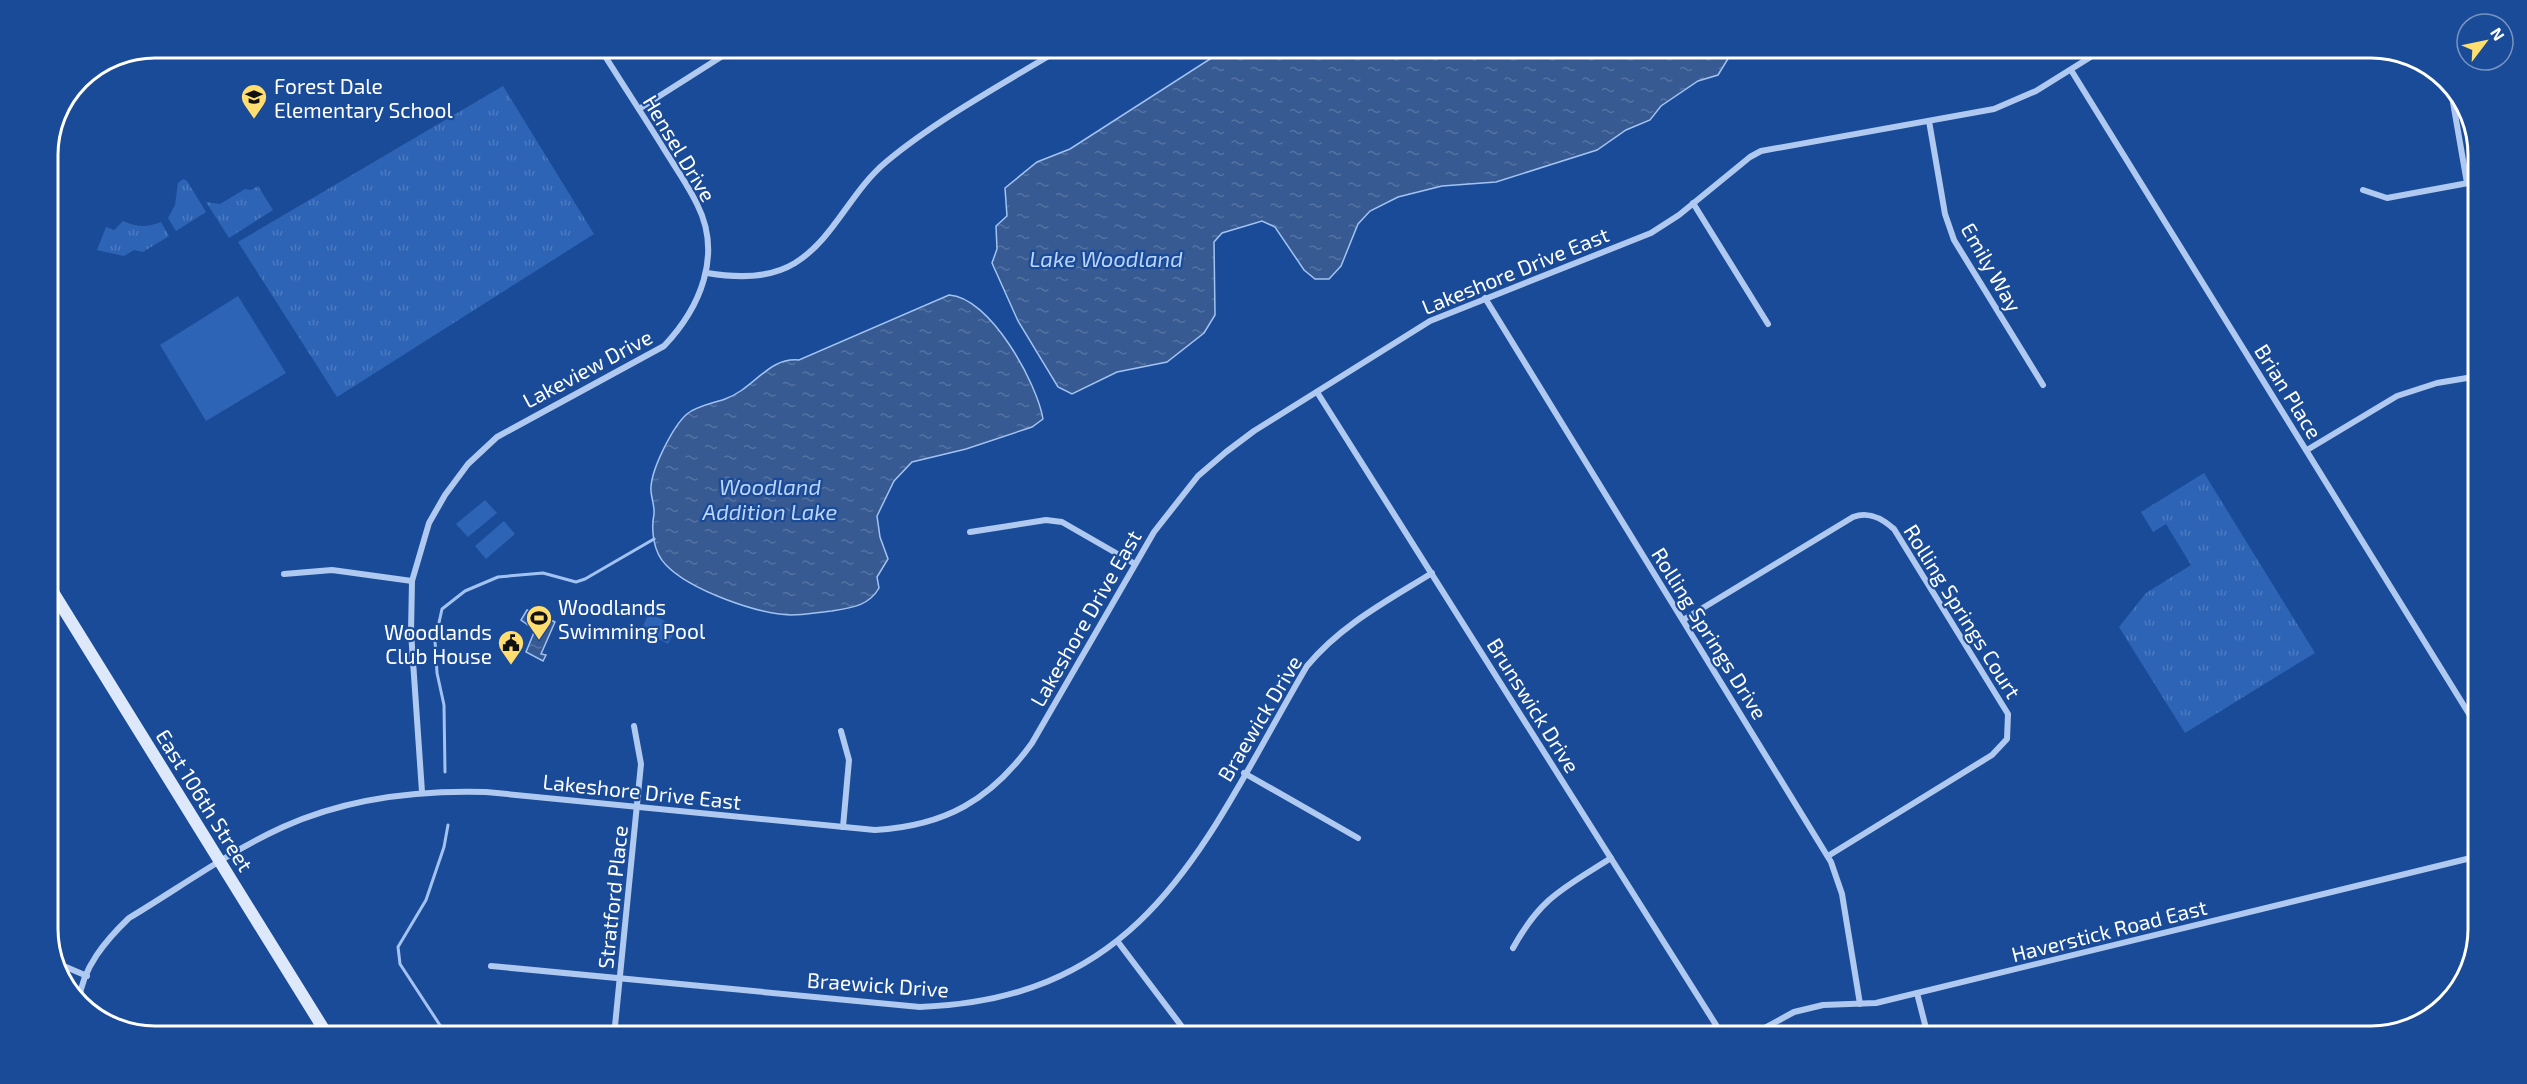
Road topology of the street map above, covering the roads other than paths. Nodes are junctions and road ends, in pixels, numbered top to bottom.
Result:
1 (606, 58) edge
2 (719, 58) edge
3 (1046, 58) edge
4 (2090, 58) edge
5 (2071, 70) junction
6 (2453, 103) edge
7 (639, 109) junction
8 (1929, 121) junction
9 (2467, 183) joint
10 (2363, 190) dead end
11 (1693, 203) junction
12 (707, 273) junction
13 (1485, 298) junction
14 (1768, 324) dead end
15 (2468, 378) edge
16 (2043, 385) dead end
17 (1317, 392) junction
18 (2307, 450) junction
19 (970, 532) dead end
20 (1135, 564) junction
21 (1432, 573) junction
22 (284, 574) dead end
23 (412, 581) junction
24 (59, 604) edge
25 (1683, 620) junction
26 (2468, 712) edge
27 (634, 726) dead end
28 (842, 730) dead end
29 (1244, 773) junction
30 (422, 792) junction
31 (638, 807) junction
32 (843, 827) junction
33 (1358, 838) dead end
34 (1828, 856) junction
35 (1611, 858) junction
36 (2468, 859) edge
37 (221, 863) junction
38 (1118, 942) junction
39 (1513, 948) dead end
40 (491, 966) dead end
41 (67, 967) edge
42 (87, 976) junction
43 (620, 978) junction
44 (82, 992) edge
45 (1917, 993) junction
46 (1860, 1004) junction
47 (321, 1026) edge
48 (615, 1026) edge
49 (1181, 1026) edge
50 (1717, 1026) edge
51 (1768, 1026) edge
52 (1925, 1026) edge

1 - 7 street, Hensel Drive
2 - 7 street
3 - 12 street
4 - 5 street, Lakeshore Drive East
5 - 8 street, Lakeshore Drive East
5 - 18 street, Brian Place
6 - 9 street
7 - 12 street, Hensel Drive
8 - 11 street, Lakeshore Drive East
8 - 16 street, Emily Way
9 - 10 street
11 - 13 street, Lakeshore Drive East
11 - 14 street
12 - 23 street, Lakeview Drive
13 - 17 street, Lakeshore Drive East
13 - 25 street, Rolling Springs Drive
15 - 18 street
17 - 20 street, Lakeshore Drive East
17 - 21 street, Brunswick Drive
18 - 26 street, Brian Place
19 - 20 street
20 - 32 street, Lakeshore Drive East
21 - 29 street, Braewick Drive
21 - 35 street, Brunswick Drive
22 - 23 street
23 - 30 street, Lakeview Drive
24 - 37 street, East 106th Street
25 - 34 street, Rolling Springs Drive
25 - 34 street, Rolling Springs Court
27 - 31 street, Stratford Place
28 - 32 street
29 - 33 street
29 - 38 street, Braewick Drive
30 - 31 street, Lakeshore Drive East
30 - 37 street, Lakeshore Drive East
31 - 32 street, Lakeshore Drive East
31 - 43 street, Stratford Place
34 - 46 street, Rolling Springs Drive
35 - 39 street
35 - 50 street, Brunswick Drive
36 - 45 street, Haverstick Road East
37 - 42 street, Lakeshore Drive East
37 - 47 street, East 106th Street
38 - 43 street, Braewick Drive
38 - 49 street
40 - 43 street, Braewick Drive
41 - 42 street
42 - 44 street, Lakeshore Drive East
43 - 48 street, Stratford Place
45 - 46 street, Haverstick Road East
45 - 52 street
46 - 51 street, Haverstick Road East

